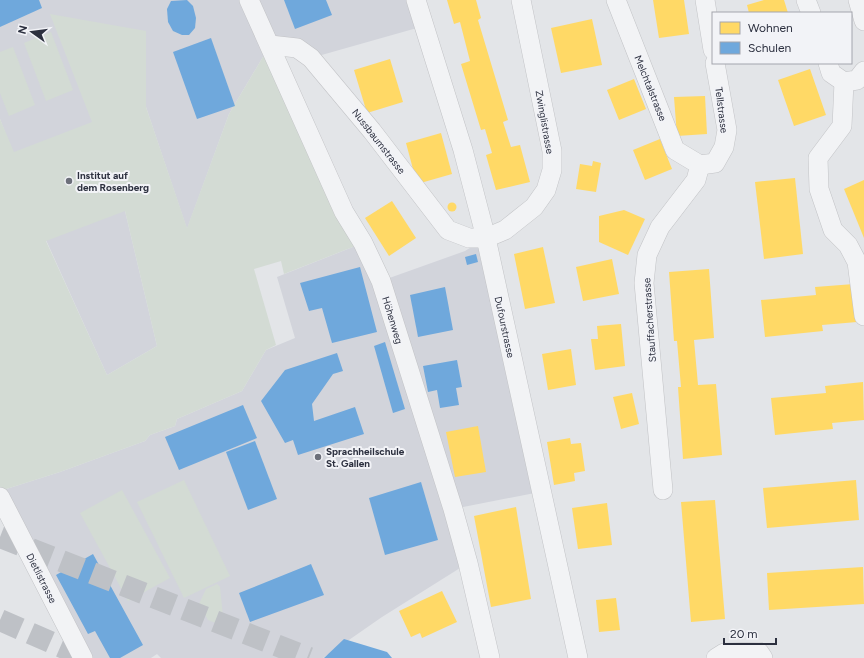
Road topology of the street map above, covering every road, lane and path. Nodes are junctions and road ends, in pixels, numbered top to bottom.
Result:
1 (250, 0) edge
2 (416, 0) edge
3 (521, 0) edge
4 (616, 0) edge
5 (704, 0) edge
6 (806, 0) edge
7 (858, 0) edge
8 (811, 12) edge
9 (864, 21) edge
10 (712, 44) edge
11 (270, 45) junction
12 (715, 64) edge
13 (828, 64) edge
14 (864, 71) edge
15 (844, 82) junction
16 (700, 165) junction
17 (486, 238) junction
18 (864, 316) edge
19 (664, 490) dead end
20 (0, 498) edge
21 (83, 658) edge
22 (490, 658) edge
23 (578, 658) edge
24 (716, 658) edge
25 (763, 658) edge

1 - 11 street, Höhenweg
2 - 17 street, Dufourstrasse
3 - 17 street, Zwinglistrasse
4 - 16 street, Melchtalstrasse
5 - 10 street
6 - 8 street
7 - 9 street
11 - 17 street, Nussbaumstrasse
11 - 22 street, Höhenweg
12 - 16 street, Tellstrasse
13 - 15 street
14 - 15 street
15 - 18 street
16 - 19 street, Stauffacherstrasse
17 - 23 street, Dufourstrasse
20 - 21 street, Dietlistrasse
24 - 25 street

